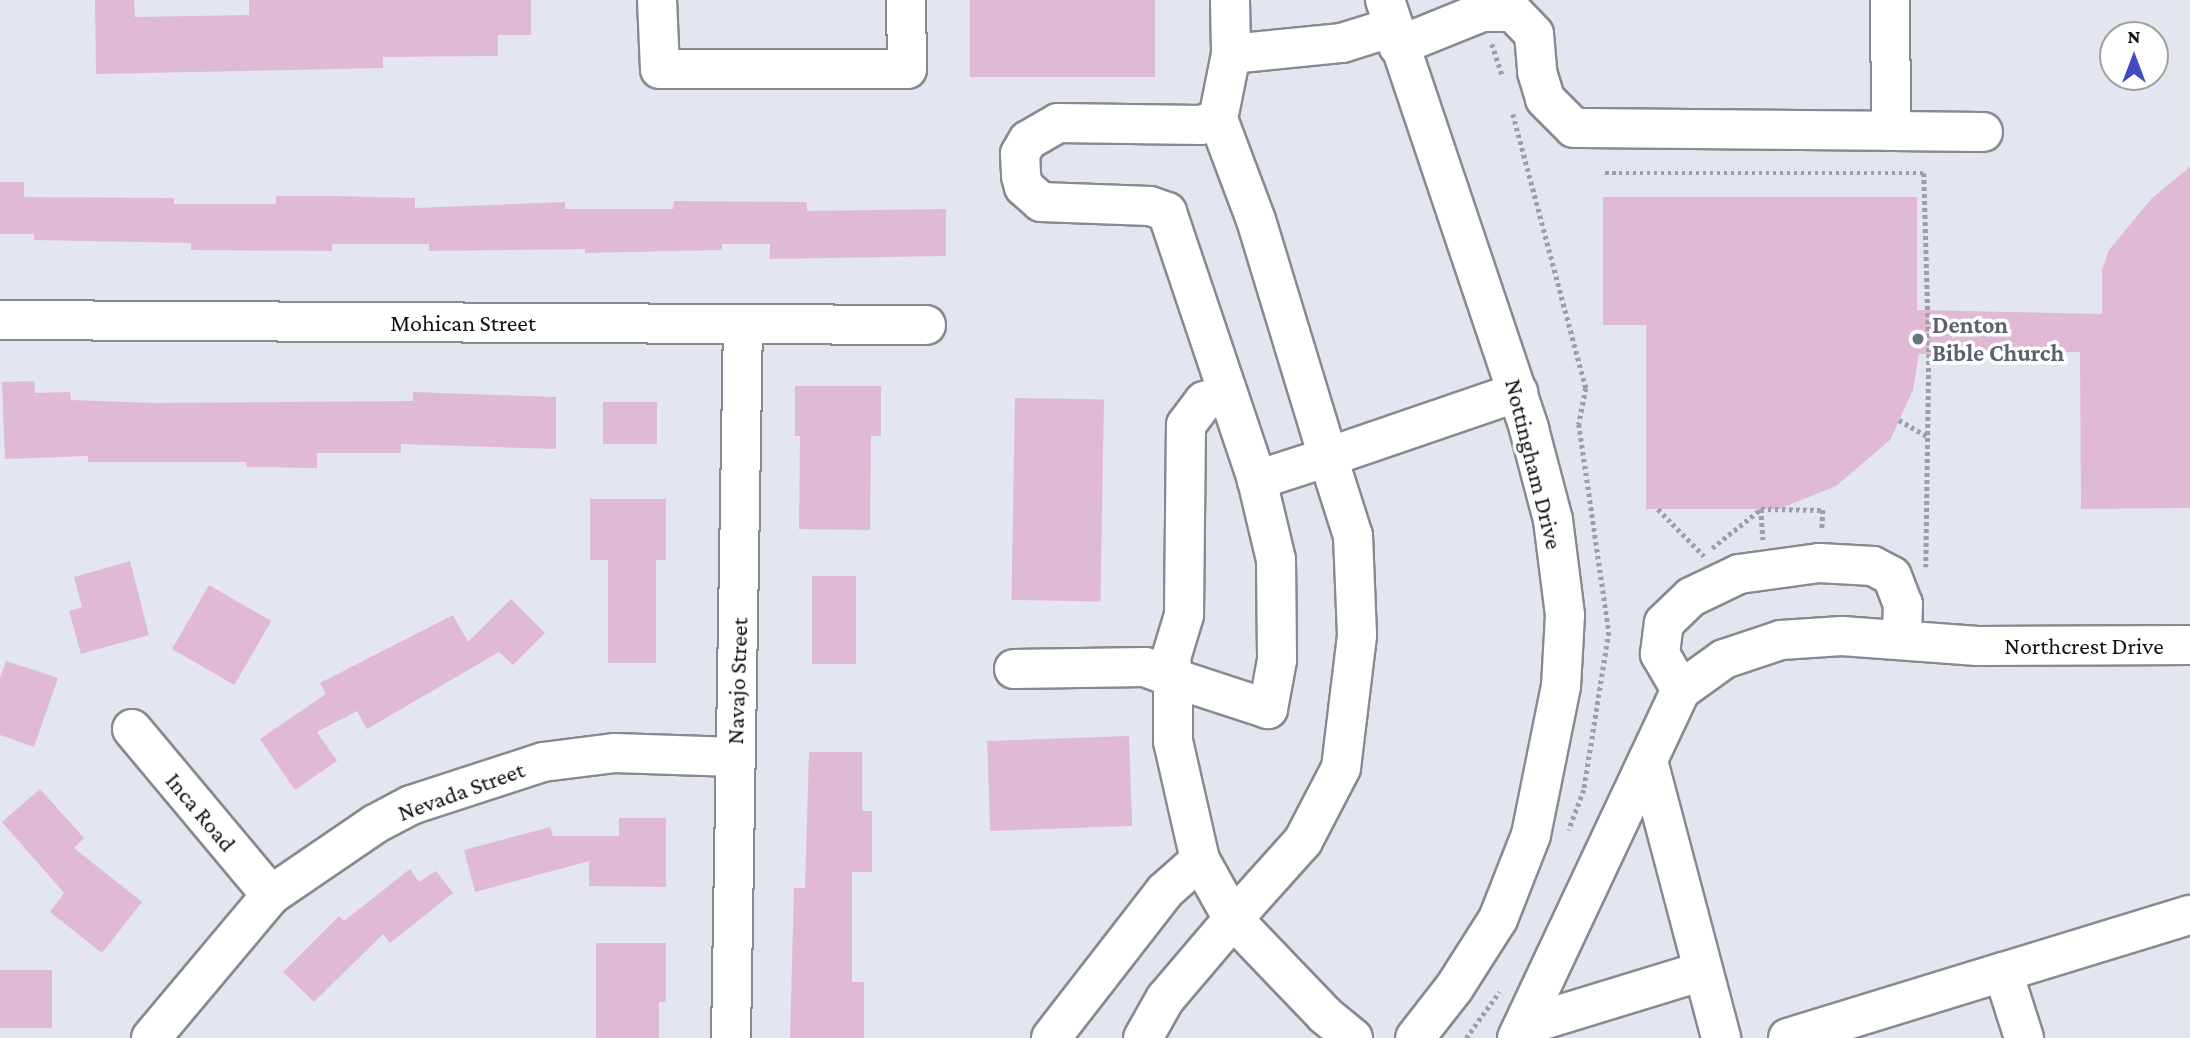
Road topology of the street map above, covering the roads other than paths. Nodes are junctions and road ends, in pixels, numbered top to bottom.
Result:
1 (657, 0) edge
2 (906, 0) edge
3 (1230, 0) edge
4 (1890, 0) edge
5 (1392, 24) edge
6 (1231, 54) junction
7 (1218, 119) junction
8 (1891, 131) junction
9 (1983, 132) dead end
10 (0, 320) edge
11 (743, 325) junction
12 (926, 325) dead end
13 (1518, 392) junction
14 (1227, 394) junction
15 (1328, 457) junction
16 (1257, 480) junction
17 (1902, 640) junction
18 (2190, 645) edge
19 (1014, 669) dead end
20 (1173, 678) junction
21 (1681, 690) junction
22 (131, 729) dead end
23 (735, 757) junction
24 (1648, 761) junction
25 (1200, 860) junction
26 (271, 895) junction
27 (2190, 915) edge
28 (1233, 919) junction
29 (1703, 971) junction
30 (2003, 972) junction
31 (1520, 1032) edge
32 (151, 1038) edge
33 (731, 1038) edge
34 (1051, 1038) edge
35 (1143, 1038) edge
36 (1353, 1038) edge
37 (1415, 1038) edge
38 (1721, 1038) edge
39 (1788, 1038) edge
40 (2024, 1038) edge

1 - 2 street
3 - 6 street
4 - 8 street
5 - 6 street
5 - 8 street
5 - 13 street, Nottingham Drive
6 - 7 street
7 - 14 street
7 - 15 street
8 - 9 street
10 - 11 street, Mohican Street
11 - 12 street, Mohican Street
11 - 23 street, Navajo Street
13 - 15 street
13 - 37 street, Nottingham Drive
14 - 16 street
14 - 20 street
15 - 16 street
15 - 28 street
16 - 20 street
17 - 18 street, Northcrest Drive
17 - 21 street, Northcrest Drive
17 - 21 street
19 - 20 street
20 - 25 street
21 - 24 street
22 - 26 street, Inca Road
23 - 26 street, Nevada Street
23 - 33 street, Navajo Street
24 - 29 street
24 - 31 street
25 - 28 street
25 - 34 street
26 - 32 street, Nevada Street
27 - 30 street
28 - 35 street
28 - 36 street
29 - 31 street
29 - 38 street
30 - 39 street
30 - 40 street

